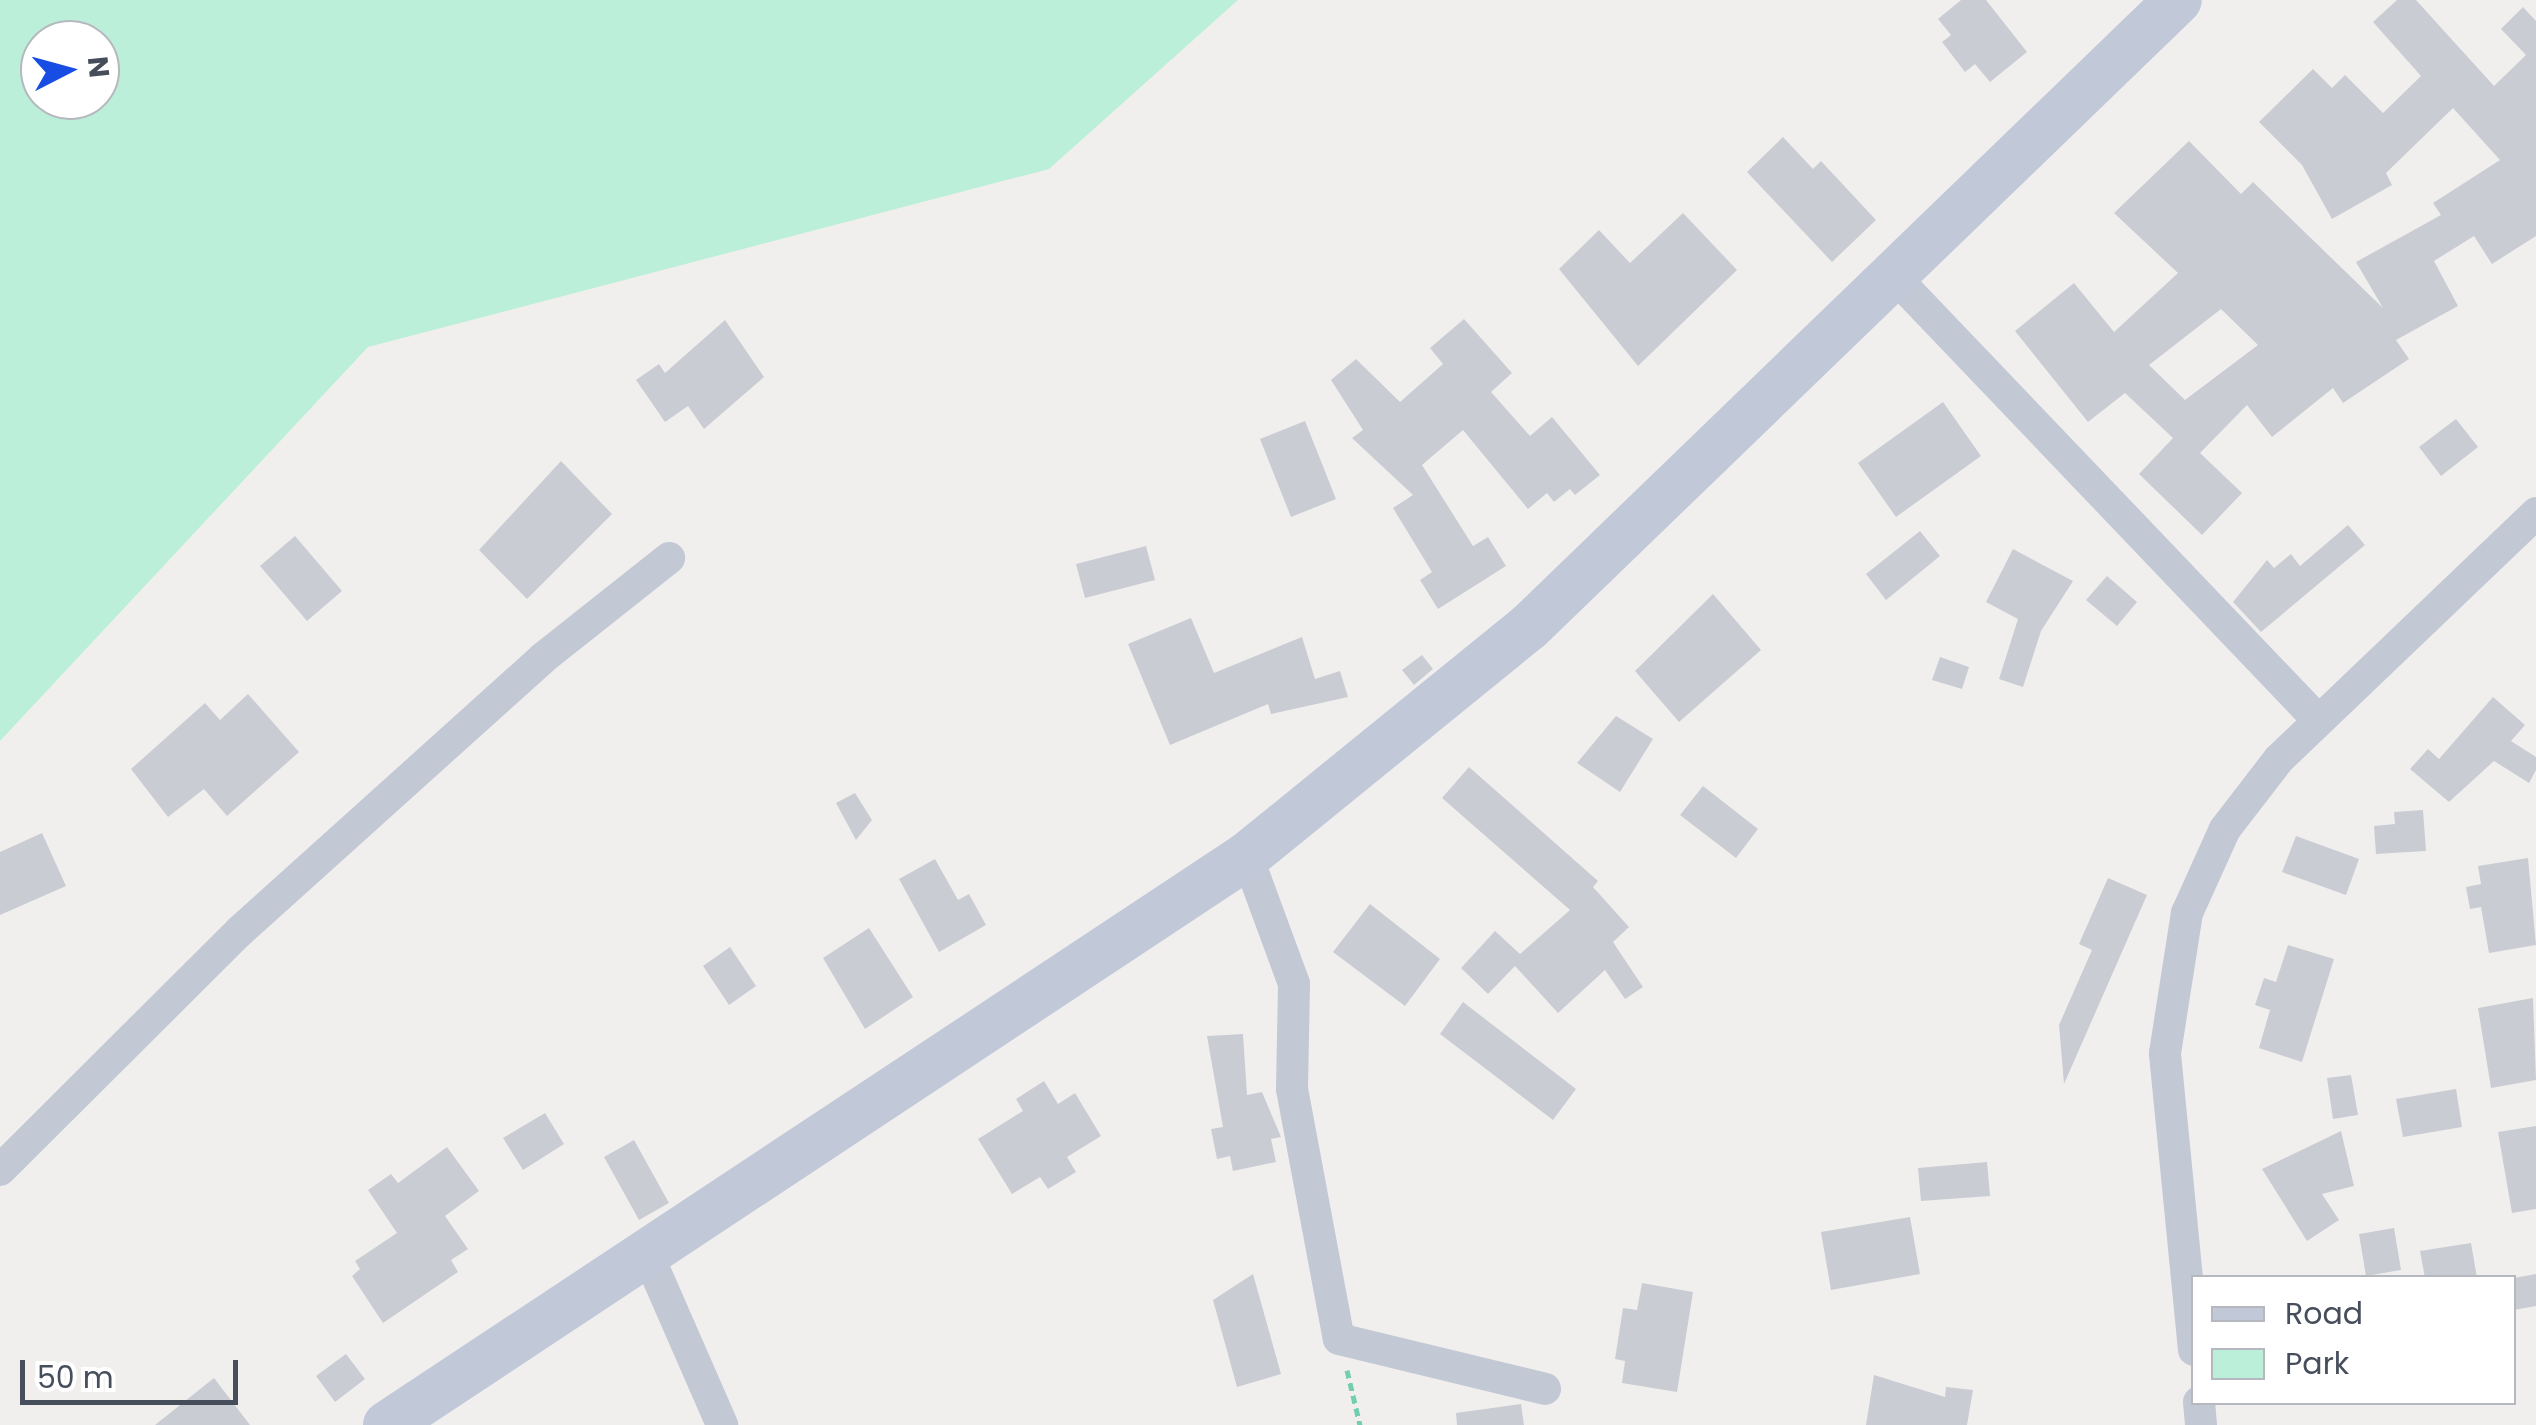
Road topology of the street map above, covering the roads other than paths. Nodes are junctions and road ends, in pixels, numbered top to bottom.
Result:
1 (2178, 0) edge
2 (1890, 273) junction
3 (2536, 512) edge
4 (669, 558) dead end
5 (2318, 720) junction
6 (1247, 856) junction
7 (0, 1170) edge
8 (647, 1253) junction
9 (2191, 1319) edge
10 (1545, 1389) dead end
11 (387, 1425) edge
12 (722, 1425) edge

1 - 2 street
2 - 5 street
2 - 6 street
3 - 5 street
4 - 7 street
5 - 9 street
6 - 8 street
6 - 10 street
8 - 11 street
8 - 12 street

